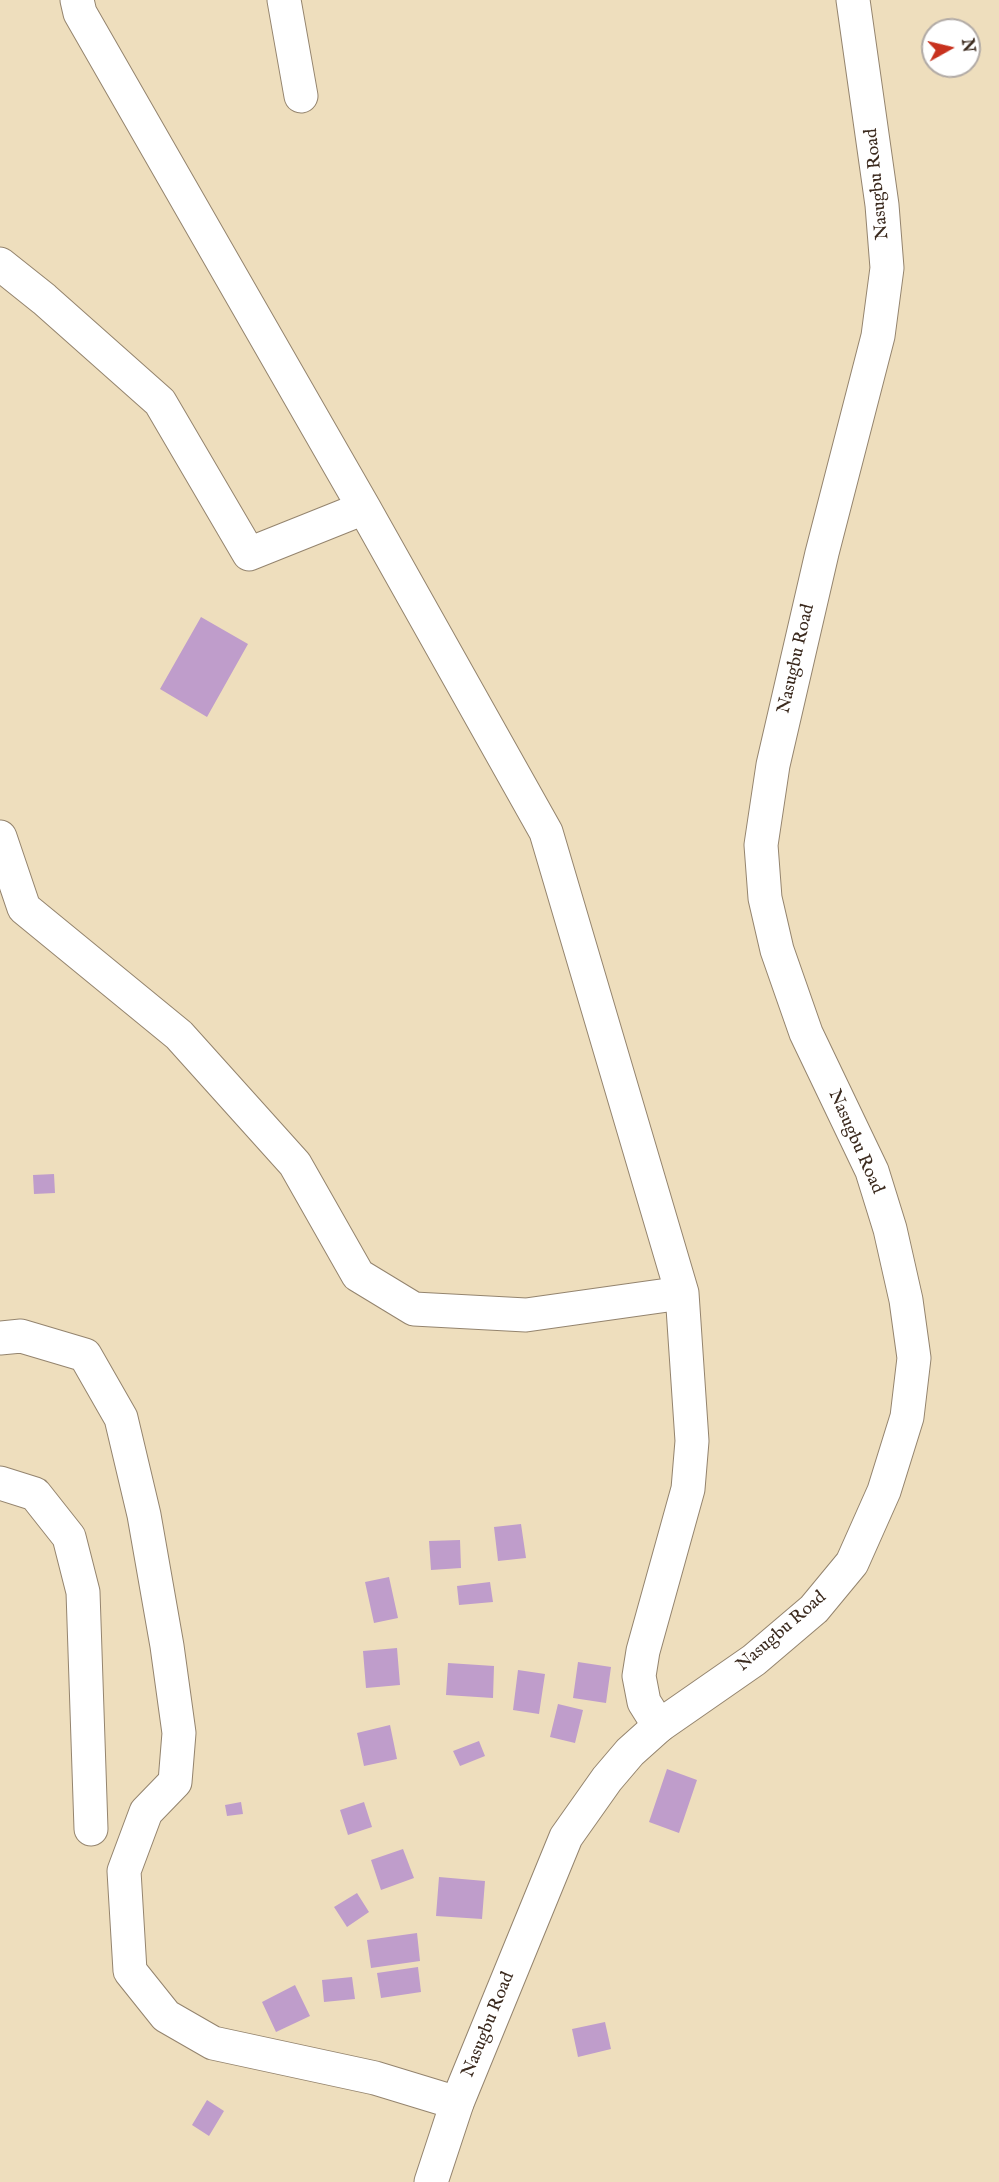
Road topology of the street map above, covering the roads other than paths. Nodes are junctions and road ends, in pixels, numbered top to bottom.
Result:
1 (77, 0) edge
2 (284, 0) edge
3 (853, 0) edge
4 (302, 96) dead end
5 (0, 264) edge
6 (364, 508) junction
7 (0, 837) edge
8 (682, 1293) junction
9 (0, 1338) edge
10 (0, 1483) edge
11 (659, 1726) junction
12 (92, 1829) dead end
13 (457, 2103) junction
14 (431, 2182) edge

1 - 6 street
2 - 4 street
3 - 11 street, Nasugbu Road
5 - 6 street
6 - 8 street
7 - 8 street
8 - 11 street
9 - 13 street
10 - 12 street
11 - 13 street, Nasugbu Road
13 - 14 street, Nasugbu Road

